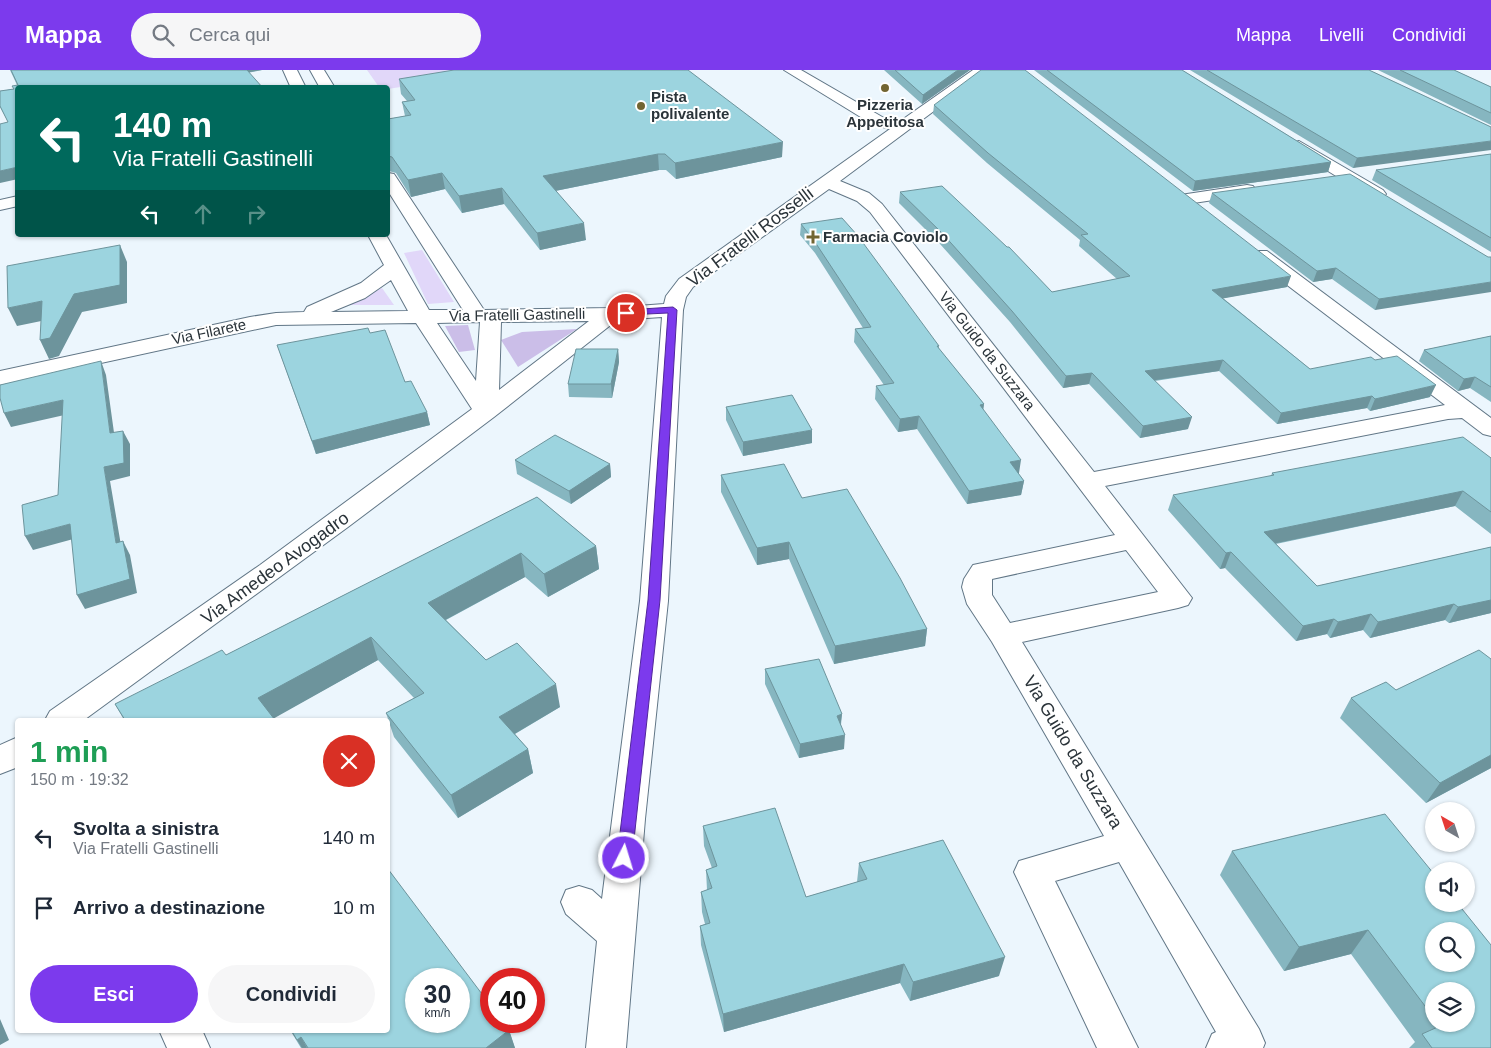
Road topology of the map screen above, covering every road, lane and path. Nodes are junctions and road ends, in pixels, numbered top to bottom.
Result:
1 (290, 70) edge
2 (317, 70) edge
3 (790, 70) edge
4 (982, 70) edge
5 (298, 85) edge
6 (326, 85) edge
7 (900, 127) junction
8 (1283, 136) edge
9 (1377, 172) edge
10 (1348, 176) junction
11 (1320, 180) edge
12 (390, 181) edge
13 (826, 181) junction
14 (1171, 187) edge
15 (1263, 188) edge
16 (1187, 199) junction
17 (15, 202) edge
18 (1390, 202) edge
19 (0, 205) edge
20 (1210, 216) edge
21 (378, 237) edge
22 (1248, 246) edge
23 (394, 265) junction
24 (673, 310) junction
25 (611, 314) junction
26 (421, 315) junction
27 (484, 315) junction
28 (299, 318) junction
29 (0, 378) edge
30 (1466, 411) junction
31 (486, 412) junction
32 (1491, 429) edge
33 (1088, 482) junction
34 (1131, 540) junction
35 (1003, 635) junction
36 (64, 718) edge
37 (1128, 844) junction
38 (579, 902) dead end
39 (617, 934) junction
40 (181, 1033) edge
41 (190, 1048) edge
42 (606, 1048) edge
43 (1118, 1048) edge
44 (1226, 1048) edge

1 - 5 street
2 - 6 street
3 - 7 street
4 - 7 street, Via Fratelli Rosselli
7 - 13 street, Via Fratelli Rosselli
8 - 10 street
9 - 10 street
10 - 11 street
10 - 18 street
12 - 27 street
13 - 24 street, Via Fratelli Rosselli
13 - 33 street, Via Guido da Suzzara
14 - 16 street
15 - 16 street
16 - 20 street
17 - 19 street
21 - 23 street, Via Fratelli Gastinelli
22 - 30 street
23 - 26 street, Via Fratelli Gastinelli
23 - 28 street
24 - 25 street, Via Fratelli Gastinelli
24 - 39 street, Via Fratelli Rosselli
25 - 27 street, Via Fratelli Gastinelli
25 - 31 street, Via Amedeo Avogadro
26 - 27 street, Via Fratelli Gastinelli
26 - 28 street, Via Filarete
26 - 31 street, Via Fratelli Gastinelli
27 - 31 street
28 - 29 street, Via Filarete
30 - 32 street
30 - 33 street
31 - 36 street, Via Amedeo Avogadro
33 - 34 street, Via Guido da Suzzara
34 - 35 street, Via Guido da Suzzara
34 - 35 street, Via Guido da Suzzara
35 - 37 street, Via Guido da Suzzara
37 - 43 street, Via Guido da Suzzara
37 - 44 street, Via Guido da Suzzara
38 - 39 street
39 - 42 street, Via Fratelli Rosselli
40 - 41 street

